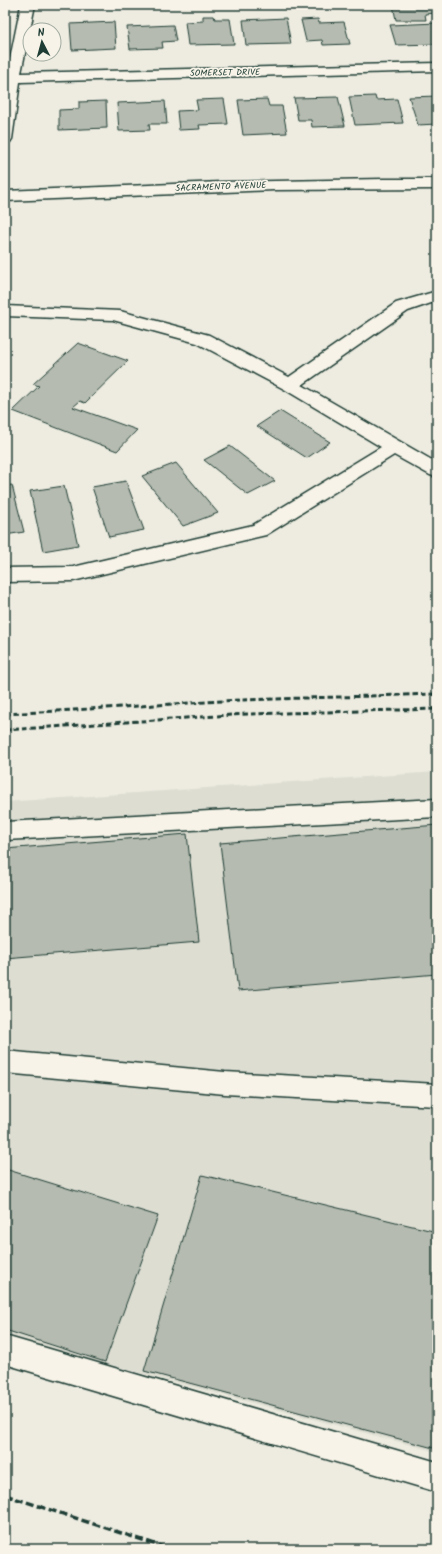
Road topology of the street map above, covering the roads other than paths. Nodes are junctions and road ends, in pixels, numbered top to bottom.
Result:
1 (28, 5) edge
2 (437, 68) edge
3 (9, 78) edge
4 (5, 140) edge
5 (437, 184) edge
6 (5, 196) edge
7 (437, 296) edge
8 (5, 311) edge
9 (290, 385) junction
10 (394, 447) junction
11 (437, 470) edge
12 (5, 575) edge
13 (437, 808) edge
14 (5, 830) edge
15 (5, 1062) edge
16 (437, 1096) edge
17 (5, 1350) edge
18 (437, 1476) edge

1 - 3 street
2 - 3 street, SOMERSET DRIVE
3 - 4 street
5 - 6 street, SACRAMENTO AVENUE
7 - 9 street
8 - 9 street
9 - 10 street
10 - 11 street
10 - 12 street
13 - 14 street
15 - 16 street
17 - 18 street

